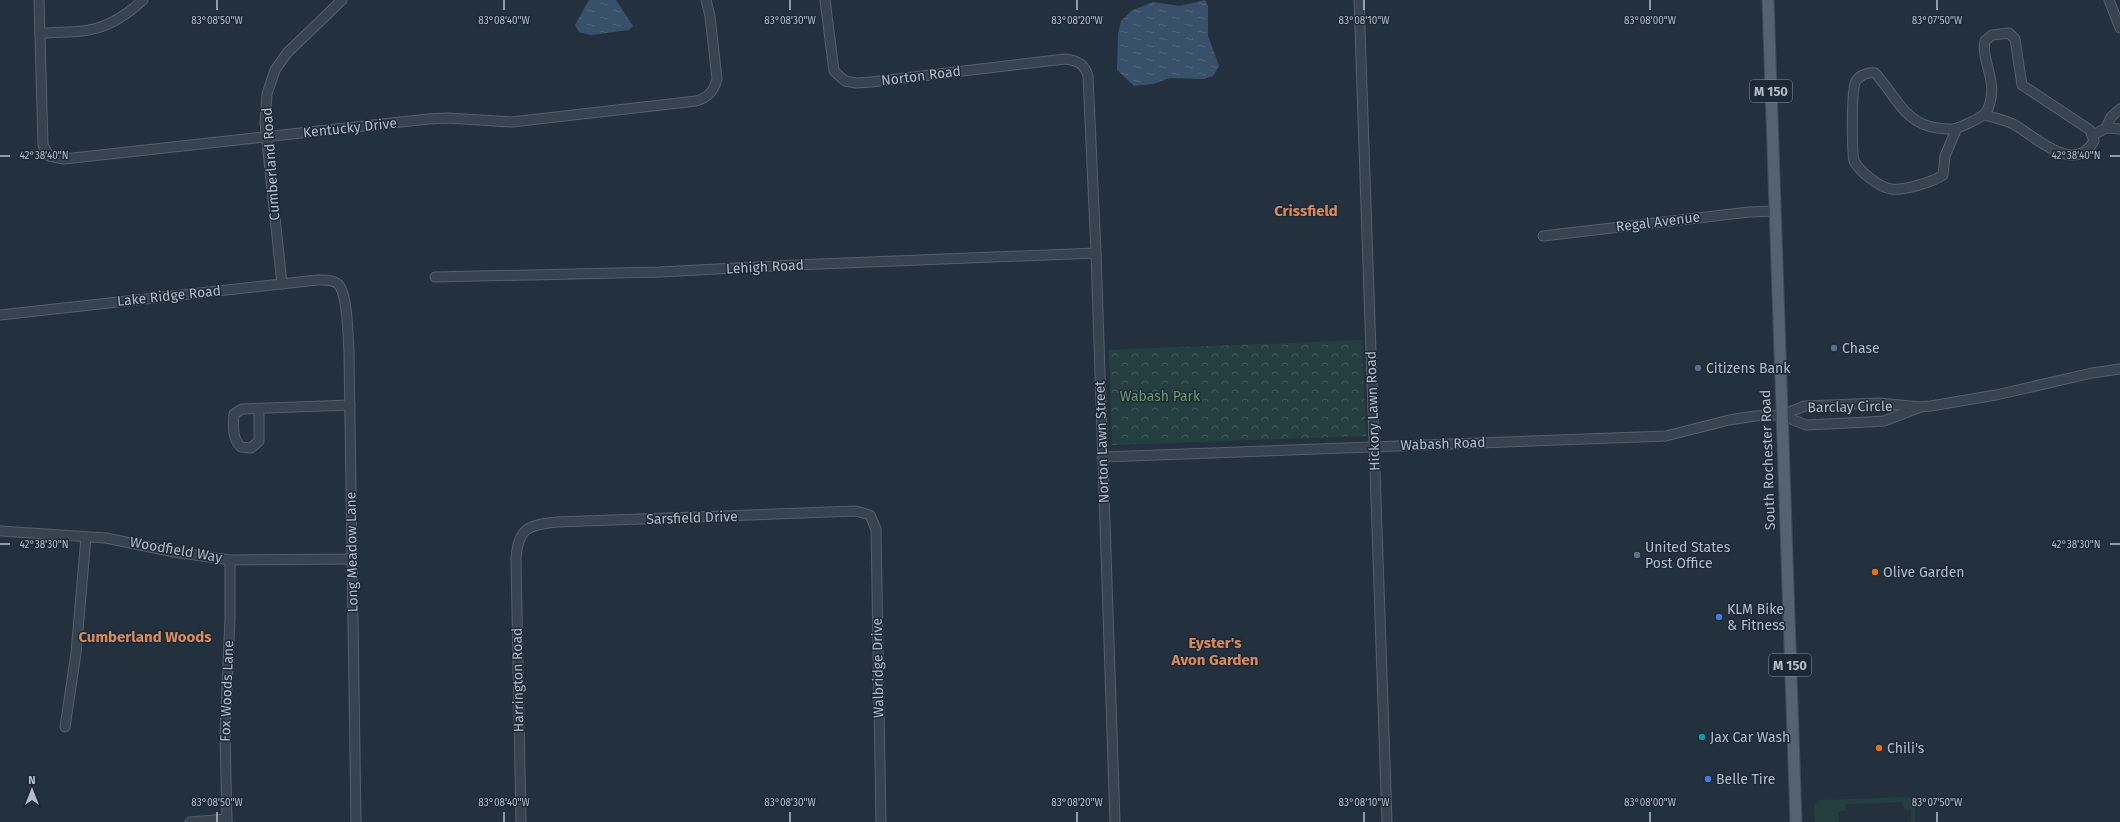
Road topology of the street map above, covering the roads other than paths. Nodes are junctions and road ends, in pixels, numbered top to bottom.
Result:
1 (39, 0) edge
2 (143, 0) edge
3 (342, 0) edge
4 (706, 0) edge
5 (825, 0) edge
6 (1359, 0) edge
7 (1768, 0) edge
8 (2109, 0) edge
9 (2120, 28) edge
10 (40, 33) junction
11 (1082, 64) joint
12 (2120, 109) edge
13 (1985, 115) junction
14 (2106, 128) junction
15 (2120, 129) edge
16 (1956, 130) junction
17 (2093, 135) junction
18 (266, 137) junction
19 (1774, 211) junction
20 (1543, 236) dead end
21 (1096, 253) junction
22 (435, 276) dead end
23 (282, 284) junction
24 (338, 284) joint
25 (0, 314) edge
26 (2120, 369) edge
27 (350, 405) junction
28 (1920, 407) junction
29 (259, 409) junction
30 (1781, 415) junction
31 (1375, 447) junction
32 (1103, 457) junction
33 (870, 515) joint
34 (0, 531) edge
35 (86, 537) junction
36 (519, 538) joint
37 (352, 559) junction
38 (230, 560) junction
39 (65, 727) dead end
40 (227, 821) edge
41 (190, 822) edge
42 (356, 822) edge
43 (521, 822) edge
44 (881, 822) edge
45 (1115, 822) edge
46 (1387, 822) edge
47 (1796, 822) edge

1 - 10 street, Kentucky Drive
2 - 10 street
3 - 18 street, Cumberland Road
4 - 18 street, Kentucky Drive
5 - 11 street, Norton Road
6 - 31 street, Hickory Lawn Road
7 - 19 main road, South Rochester Road / M 150
8 - 9 street
10 - 18 street, Kentucky Drive
11 - 21 street, Norton Lawn Street
12 - 14 street
13 - 16 street
13 - 17 street
13 - 17 street
14 - 15 street
14 - 17 street
16 - 16 street
18 - 23 street, Cumberland Road
19 - 20 street, Regal Avenue
19 - 30 main road, South Rochester Road / M 150
21 - 22 street, Lehigh Road
21 - 32 street, Norton Lawn Street
23 - 24 street, Lake Ridge Road
23 - 25 street, Lake Ridge Road
24 - 27 street, Long Meadow Lane
26 - 28 street, Barclay Circle
27 - 29 street
27 - 37 street, Long Meadow Lane
28 - 30 street, Barclay Circle
28 - 30 street, Barclay Circle
29 - 29 street
30 - 31 street, Wabash Road
30 - 47 main road, South Rochester Road / M 150
31 - 32 street, Wabash Road
31 - 46 street, Hickory Lawn Road
32 - 45 street, Norton Lawn Street
33 - 36 street, Sarsfield Drive
33 - 44 street, Walbridge Drive
34 - 35 street, Woodfield Way
35 - 38 street, Woodfield Way
35 - 39 street
36 - 43 street, Harrington Road
37 - 38 street, Woodfield Way
37 - 42 street, Long Meadow Lane
38 - 40 street, Fox Woods Lane
40 - 41 street

